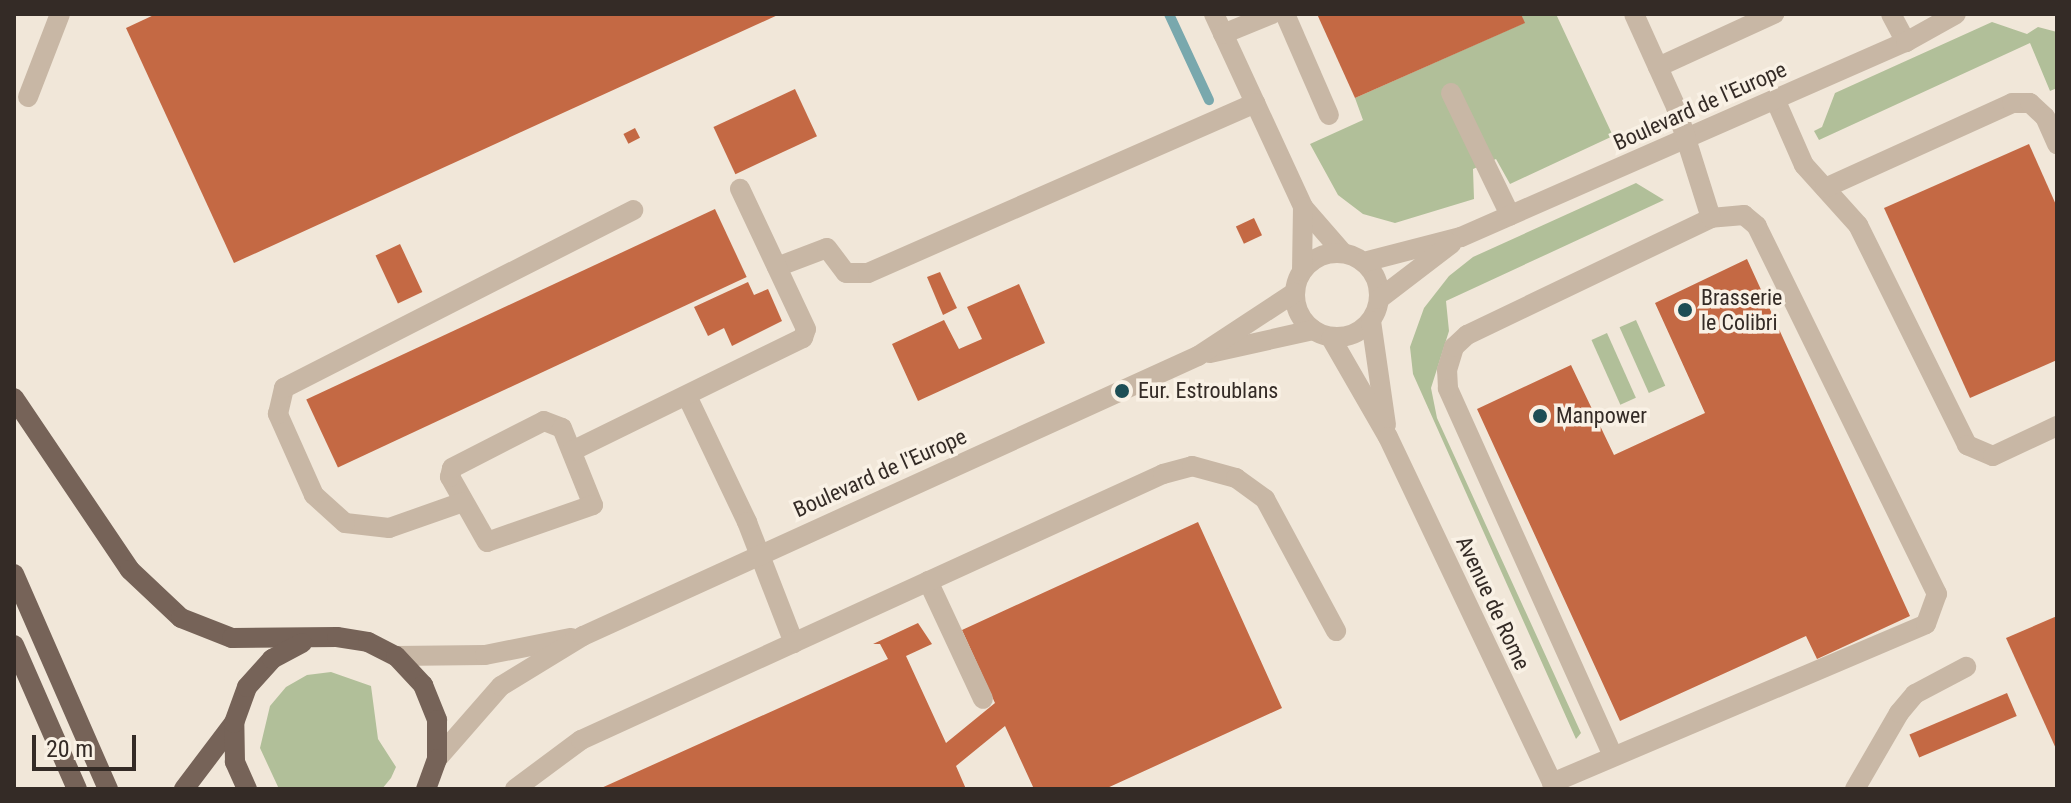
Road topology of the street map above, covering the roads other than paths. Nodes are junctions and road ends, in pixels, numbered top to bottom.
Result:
1 (60, 14) edge
2 (1214, 14) edge
3 (1272, 14) edge
4 (1285, 14) edge
5 (1634, 14) edge
6 (1774, 14) edge
7 (1891, 14) edge
8 (1956, 14) edge
9 (1223, 34) junction
10 (1906, 42) junction
11 (1658, 67) junction
12 (1451, 93) dead end
13 (28, 97) dead end
14 (1775, 99) junction
15 (1255, 103) junction
16 (1329, 115) dead end
17 (1684, 141) junction
18 (2057, 144) edge
19 (1825, 188) junction
20 (740, 189) dead end
21 (1303, 207) junction
22 (633, 210) dead end
23 (1510, 215) junction
24 (1711, 218) junction
25 (1461, 237) junction
26 (1343, 253) junction
27 (1364, 262) junction
28 (777, 267) junction
29 (1302, 271) junction
30 (1294, 293) junction
31 (1379, 299) junction
32 (1371, 321) junction
33 (1322, 334) junction
34 (1198, 356) junction
35 (687, 396) junction
36 (14, 398) edge
37 (2057, 426) edge
38 (1388, 437) junction
39 (572, 451) junction
40 (463, 502) junction
41 (758, 555) junction
42 (14, 574) edge
43 (928, 581) junction
44 (1336, 631) dead end
45 (583, 636) junction
46 (305, 641) junction
47 (794, 643) junction
48 (14, 645) edge
49 (396, 656) junction
50 (1966, 667) dead end
51 (983, 699) dead end
52 (234, 723) junction
53 (1613, 756) junction
54 (437, 759) junction
55 (1553, 786) edge
56 (77, 789) edge
57 (108, 789) edge
58 (184, 789) edge
59 (247, 789) edge
60 (426, 789) edge
61 (515, 789) edge
62 (1855, 789) edge

1 - 13 street
2 - 9 street
3 - 9 street
4 - 16 street
5 - 11 street
6 - 11 street
7 - 10 street
8 - 10 street, Boulevard de l'Europe
9 - 15 street
10 - 14 street, Boulevard de l'Europe
11 - 17 street
12 - 23 street
14 - 17 street, Boulevard de l'Europe
14 - 19 street
15 - 21 street
15 - 28 street
17 - 23 street, Boulevard de l'Europe
17 - 24 street
18 - 19 street
19 - 37 street
20 - 28 street
21 - 26 street
21 - 29 street
22 - 40 street
23 - 25 street, Boulevard de l'Europe
24 - 53 street
24 - 53 street
25 - 27 street, Boulevard de l'Europe
25 - 31 street, Boulevard de l'Europe
26 - 27 street
26 - 29 street
27 - 31 street
28 - 35 street
29 - 30 street
30 - 33 street
30 - 34 street, Boulevard de l'Europe
31 - 32 street
32 - 33 street
32 - 38 street, Avenue de Rome
33 - 34 street, Boulevard de l'Europe
33 - 38 street, Avenue de Rome
34 - 41 street, Boulevard de l'Europe
35 - 39 street
35 - 41 street
36 - 46 main road
38 - 55 street, Avenue de Rome
39 - 40 street
39 - 40 street
41 - 45 street, Boulevard de l'Europe
41 - 47 street
42 - 57 main road
43 - 44 street
43 - 47 street
43 - 51 street
45 - 49 street, Boulevard de l'Europe
45 - 54 street, Boulevard de l'Europe
46 - 49 main road
46 - 52 main road
47 - 61 street
48 - 56 main road
49 - 54 main road
50 - 62 street
52 - 58 main road
52 - 59 main road
53 - 55 street
54 - 60 main road

